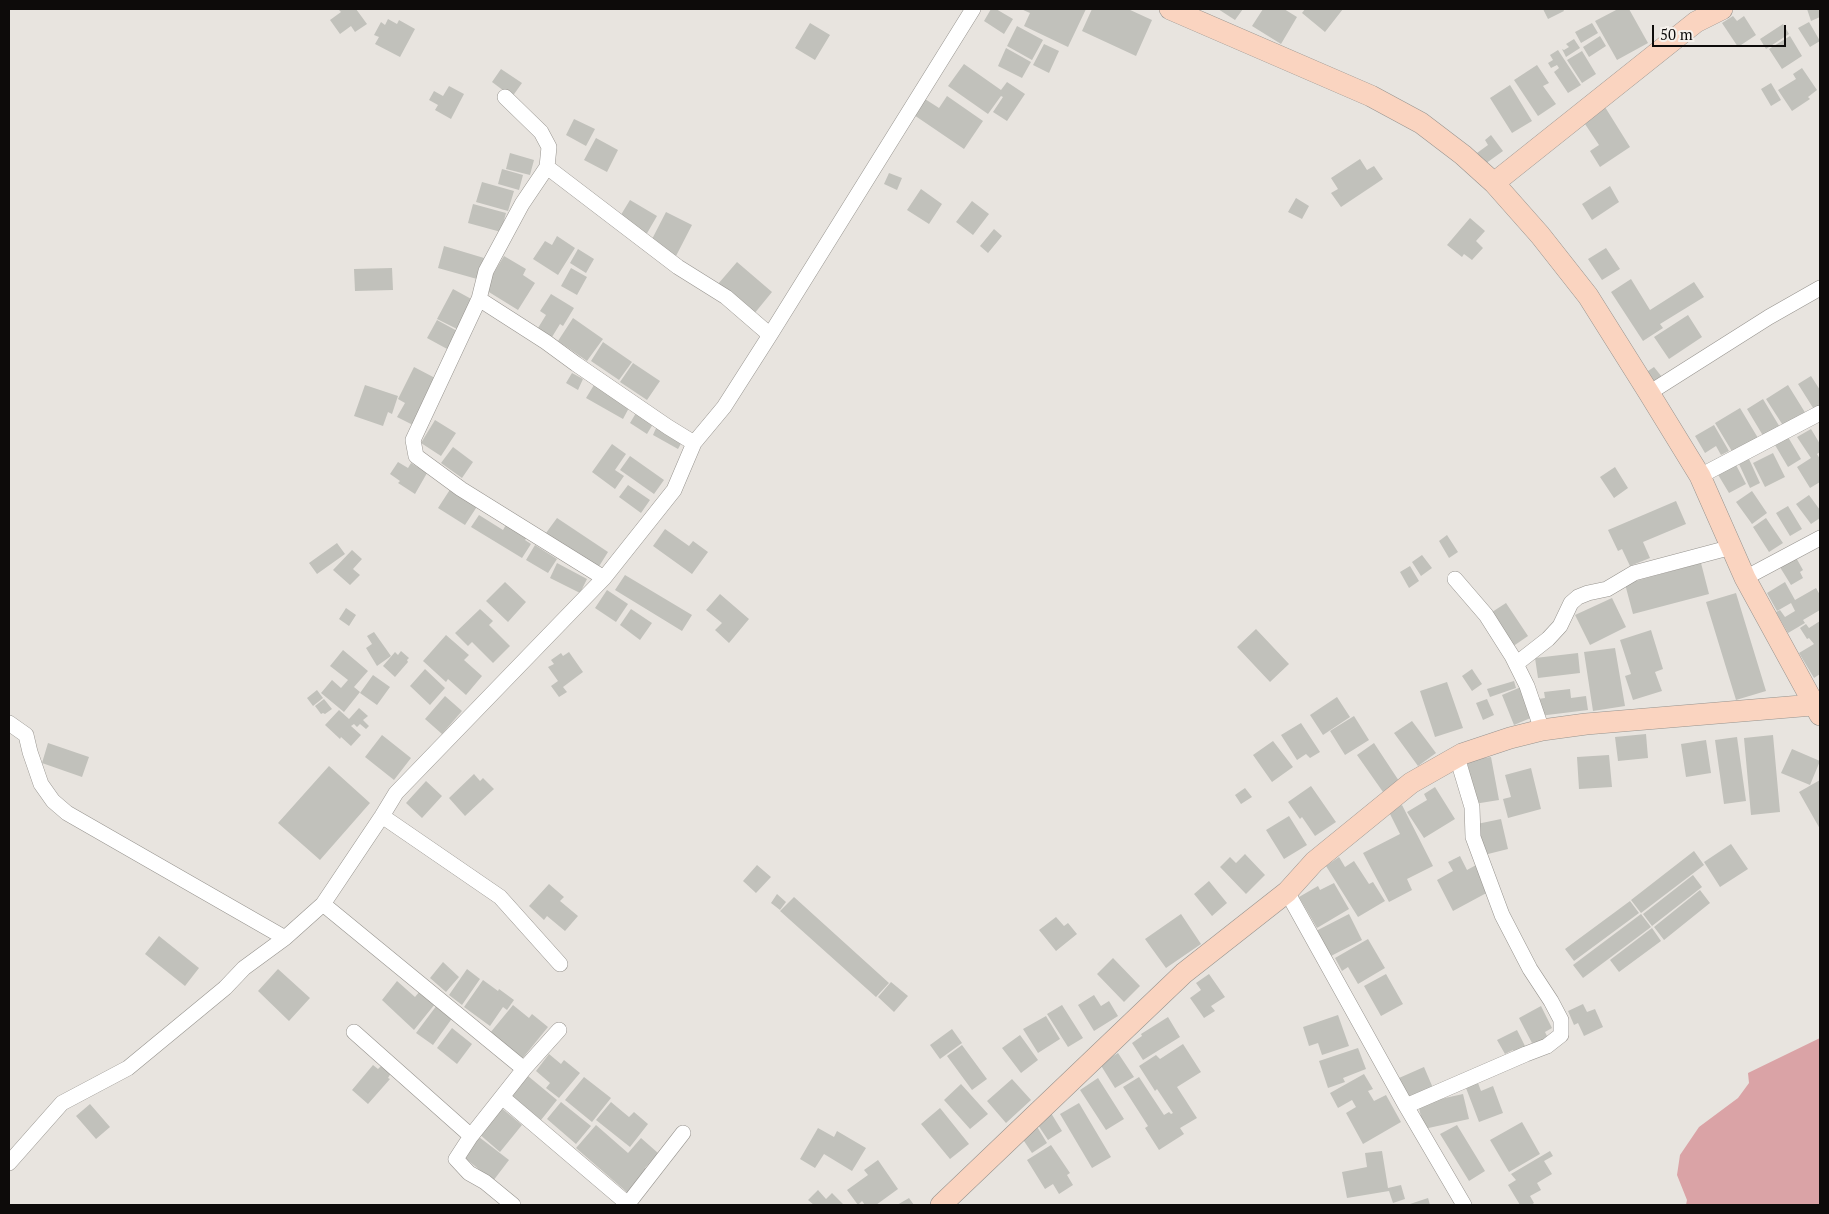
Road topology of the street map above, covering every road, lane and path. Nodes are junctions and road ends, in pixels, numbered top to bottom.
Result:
1 (973, 9) edge
2 (1170, 9) edge
3 (1722, 9) edge
4 (504, 97) dead end
5 (547, 167) junction
6 (1494, 184) junction
7 (1820, 288) edge
8 (479, 299) junction
9 (770, 335) junction
10 (1649, 393) junction
11 (1820, 413) edge
12 (694, 442) junction
13 (1700, 476) junction
14 (1820, 538) edge
15 (1732, 547) junction
16 (604, 578) junction
17 (1746, 578) junction
18 (1455, 579) dead end
19 (1516, 664) junction
20 (1818, 708) edge
21 (9, 723) edge
22 (1542, 730) junction
23 (1457, 757) junction
24 (382, 816) junction
25 (1287, 892) junction
26 (323, 904) junction
27 (285, 938) junction
28 (560, 964) dead end
29 (559, 1030) dead end
30 (354, 1032) dead end
31 (524, 1069) junction
32 (502, 1097) junction
33 (1406, 1106) junction
34 (683, 1133) dead end
35 (471, 1136) junction
36 (9, 1163) edge
37 (512, 1205) edge
38 (628, 1205) edge
39 (941, 1205) edge
40 (1464, 1205) edge

1 - 9 street
2 - 6 street
3 - 6 street
4 - 5 street
5 - 8 street
5 - 9 street
6 - 10 street
7 - 10 street
8 - 12 street
8 - 16 street
9 - 12 street
10 - 13 street
11 - 13 street
12 - 16 street
13 - 15 street
14 - 17 street
15 - 17 street
15 - 19 street
16 - 24 street
17 - 20 street
18 - 19 street
19 - 22 street
20 - 22 street
21 - 27 street
22 - 23 street
23 - 25 street
23 - 33 street
24 - 26 street
24 - 28 street
25 - 33 street
25 - 39 street
26 - 27 street
26 - 31 street
27 - 36 street
29 - 31 street
30 - 35 street
31 - 32 street
32 - 35 street
32 - 38 street
33 - 40 street
34 - 38 street
35 - 37 street

